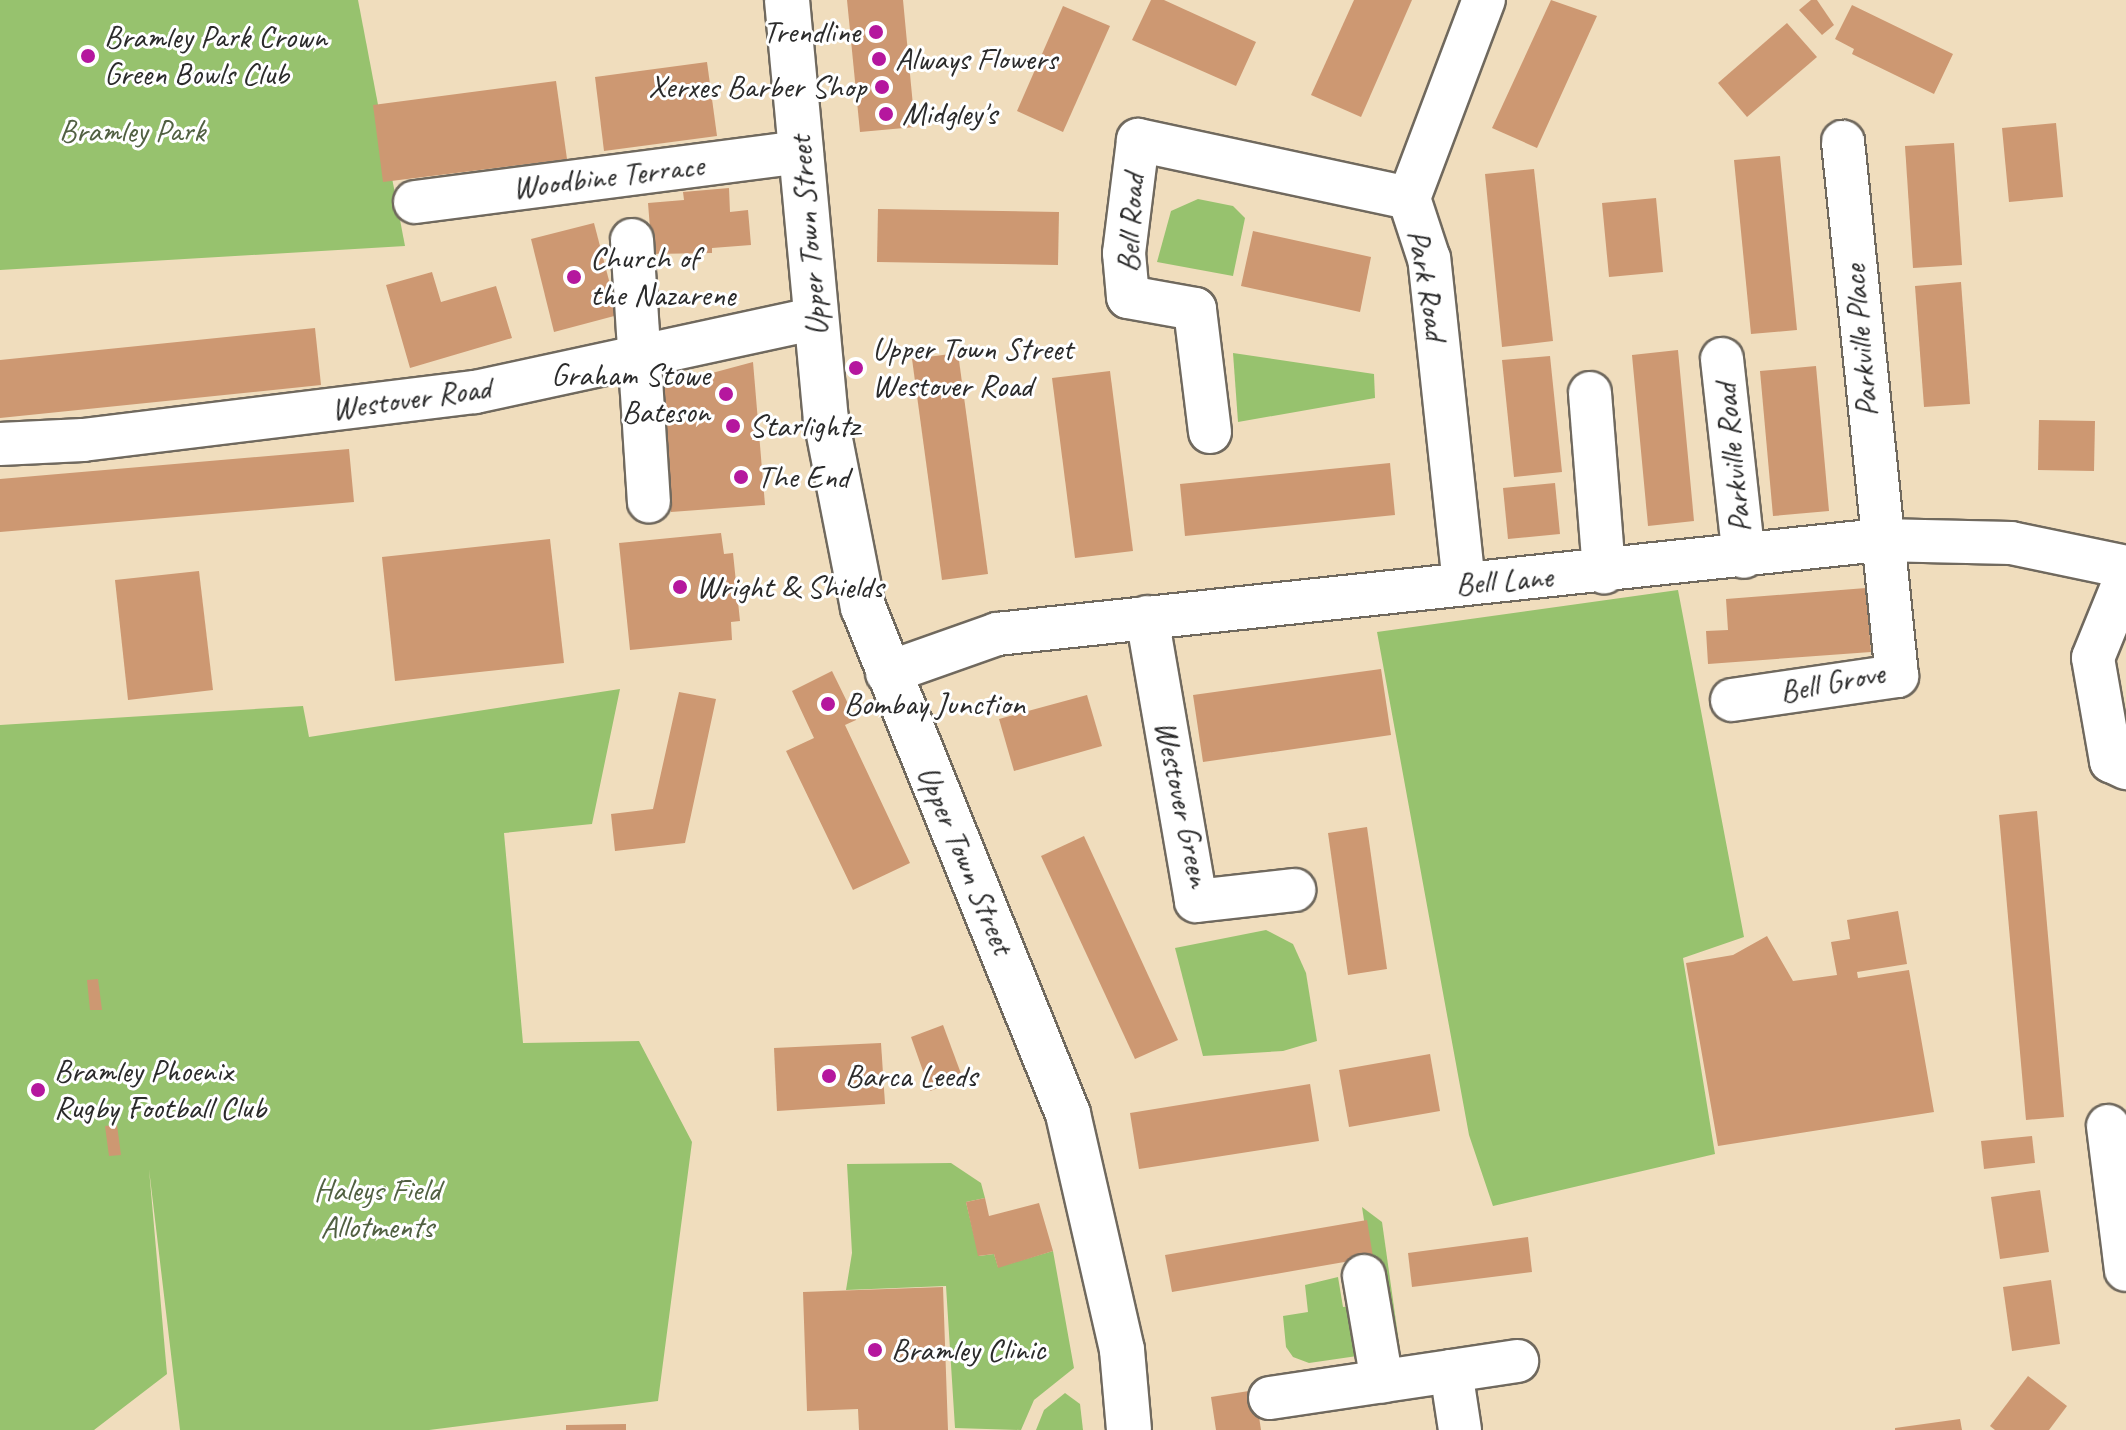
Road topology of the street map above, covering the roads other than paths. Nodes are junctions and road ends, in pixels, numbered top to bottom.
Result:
1 (787, 0) edge
2 (1484, 0) edge
3 (1843, 142) dead end
4 (802, 152) junction
5 (1409, 198) junction
6 (415, 202) dead end
7 (632, 240) dead end
8 (816, 318) junction
9 (639, 356) junction
10 (1722, 359) dead end
11 (1590, 393) dead end
12 (1210, 432) dead end
13 (0, 444) edge
14 (649, 501) dead end
15 (1880, 540) junction
16 (1744, 557) junction
17 (2126, 567) edge
18 (1604, 572) junction
19 (2126, 577) edge
20 (1464, 584) junction
21 (1147, 617) junction
22 (887, 673) junction
23 (1732, 700) dead end
24 (2126, 768) edge
25 (1294, 890) dead end
26 (2108, 1126) dead end
27 (2126, 1270) edge
28 (1364, 1276) dead end
29 (1517, 1361) dead end
30 (1451, 1371) junction
31 (1382, 1381) junction
32 (1270, 1398) dead end
33 (1129, 1430) edge
34 (1460, 1430) edge

1 - 4 main road, Upper Town Street
2 - 5 street, Park Road
3 - 15 street, Parkville Place
4 - 6 street, Woodbine Terrace
4 - 8 main road, Upper Town Street
5 - 12 street, Bell Road
5 - 20 street, Park Road
7 - 9 street
8 - 9 street, Westover Road
8 - 22 main road, Upper Town Street
9 - 13 street, Westover Road
9 - 14 street
10 - 16 street, Parkville Road
11 - 18 street
15 - 16 street, Bell Lane
15 - 17 street, Bell Lane
15 - 23 street, Bell Grove
16 - 18 street, Bell Lane
18 - 20 street, Bell Lane
19 - 24 street
20 - 21 street, Bell Lane
21 - 22 street, Bell Lane
21 - 25 street, Westover Green
22 - 33 main road, Upper Town Street
26 - 27 street
28 - 31 street
29 - 30 street
30 - 31 street
30 - 34 street
31 - 32 street

